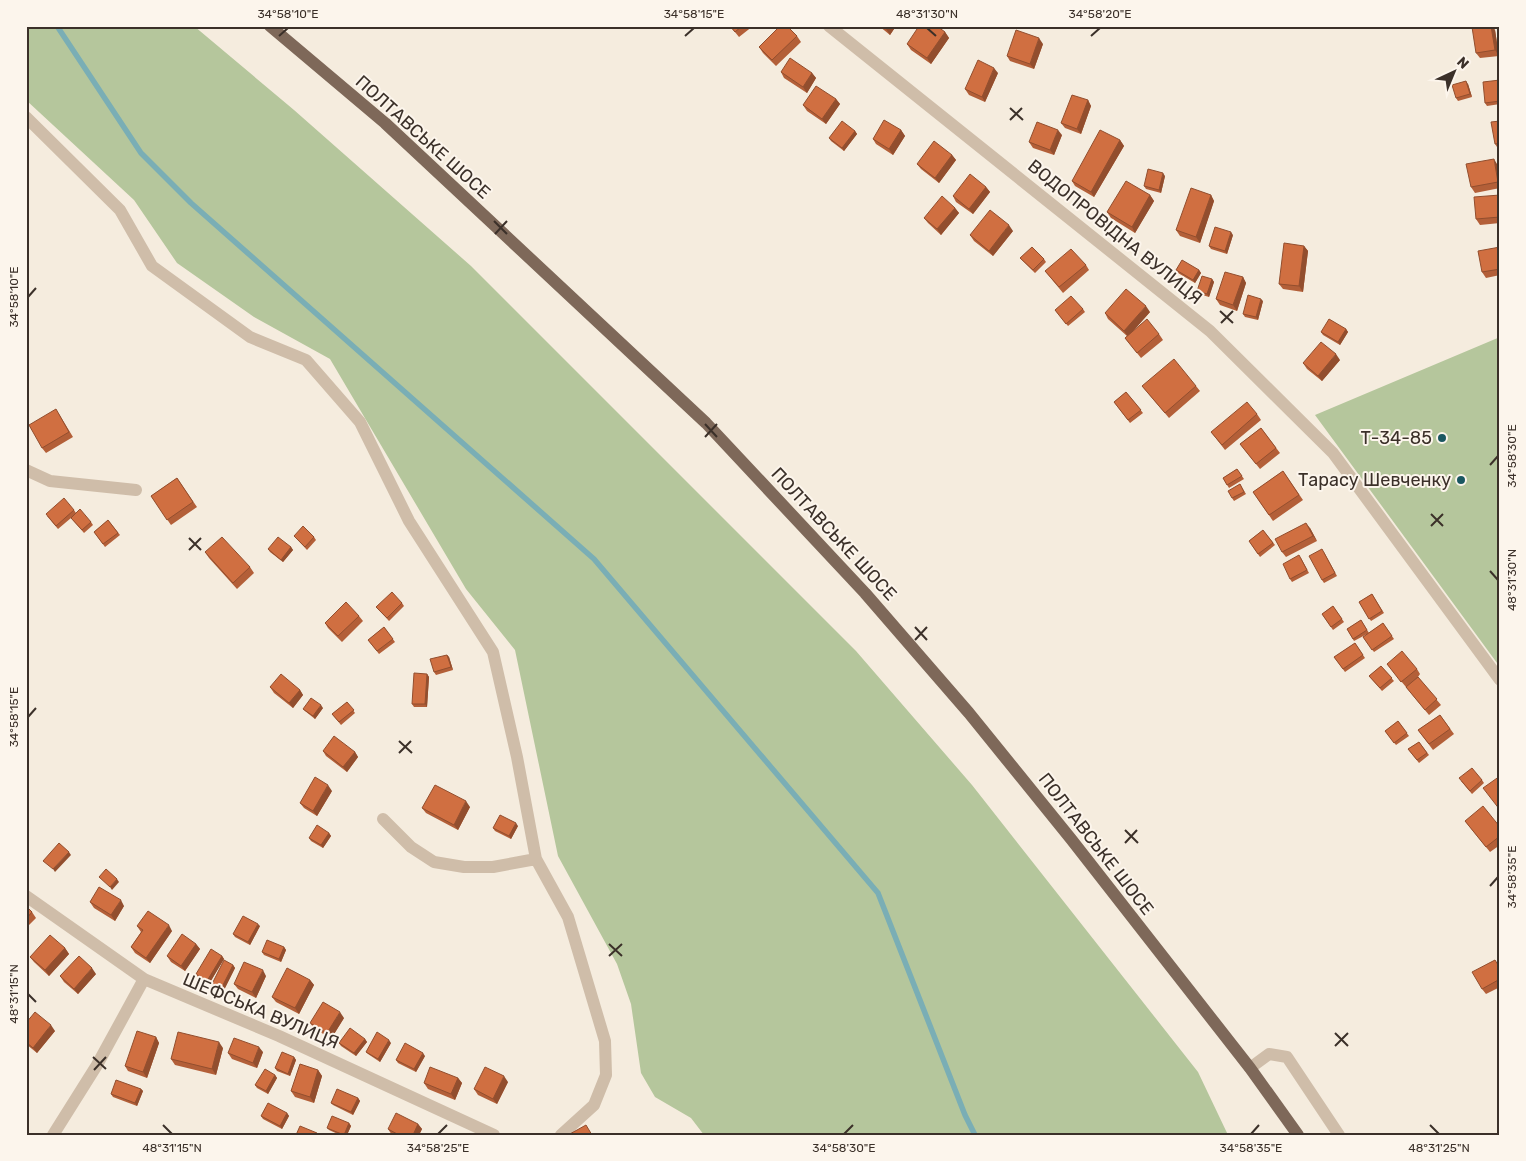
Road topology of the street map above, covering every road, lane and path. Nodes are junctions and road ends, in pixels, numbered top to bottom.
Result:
1 (270, 26) edge
2 (829, 26) edge
3 (26, 117) edge
4 (26, 470) edge
5 (136, 490) dead end
6 (1500, 680) edge
7 (382, 819) dead end
8 (536, 859) junction
9 (26, 896) edge
10 (144, 980) junction
11 (1250, 1068) junction
12 (54, 1135) edge
13 (494, 1135) edge
14 (561, 1135) edge
15 (1298, 1135) edge
16 (1340, 1135) edge

1 - 11 main road, ПОЛТАВСЬКЕ ШОСЕ
2 - 6 street, ВОДОПРОВІДНА ВУЛИЦЯ
3 - 8 street
4 - 5 street
7 - 8 street
8 - 14 street
9 - 10 street, ШЕФСЬКА ВУЛИЦЯ
10 - 12 street
10 - 13 street, ШЕФСЬКА ВУЛИЦЯ
11 - 15 main road, ПОЛТАВСЬКЕ ШОСЕ
11 - 16 street

